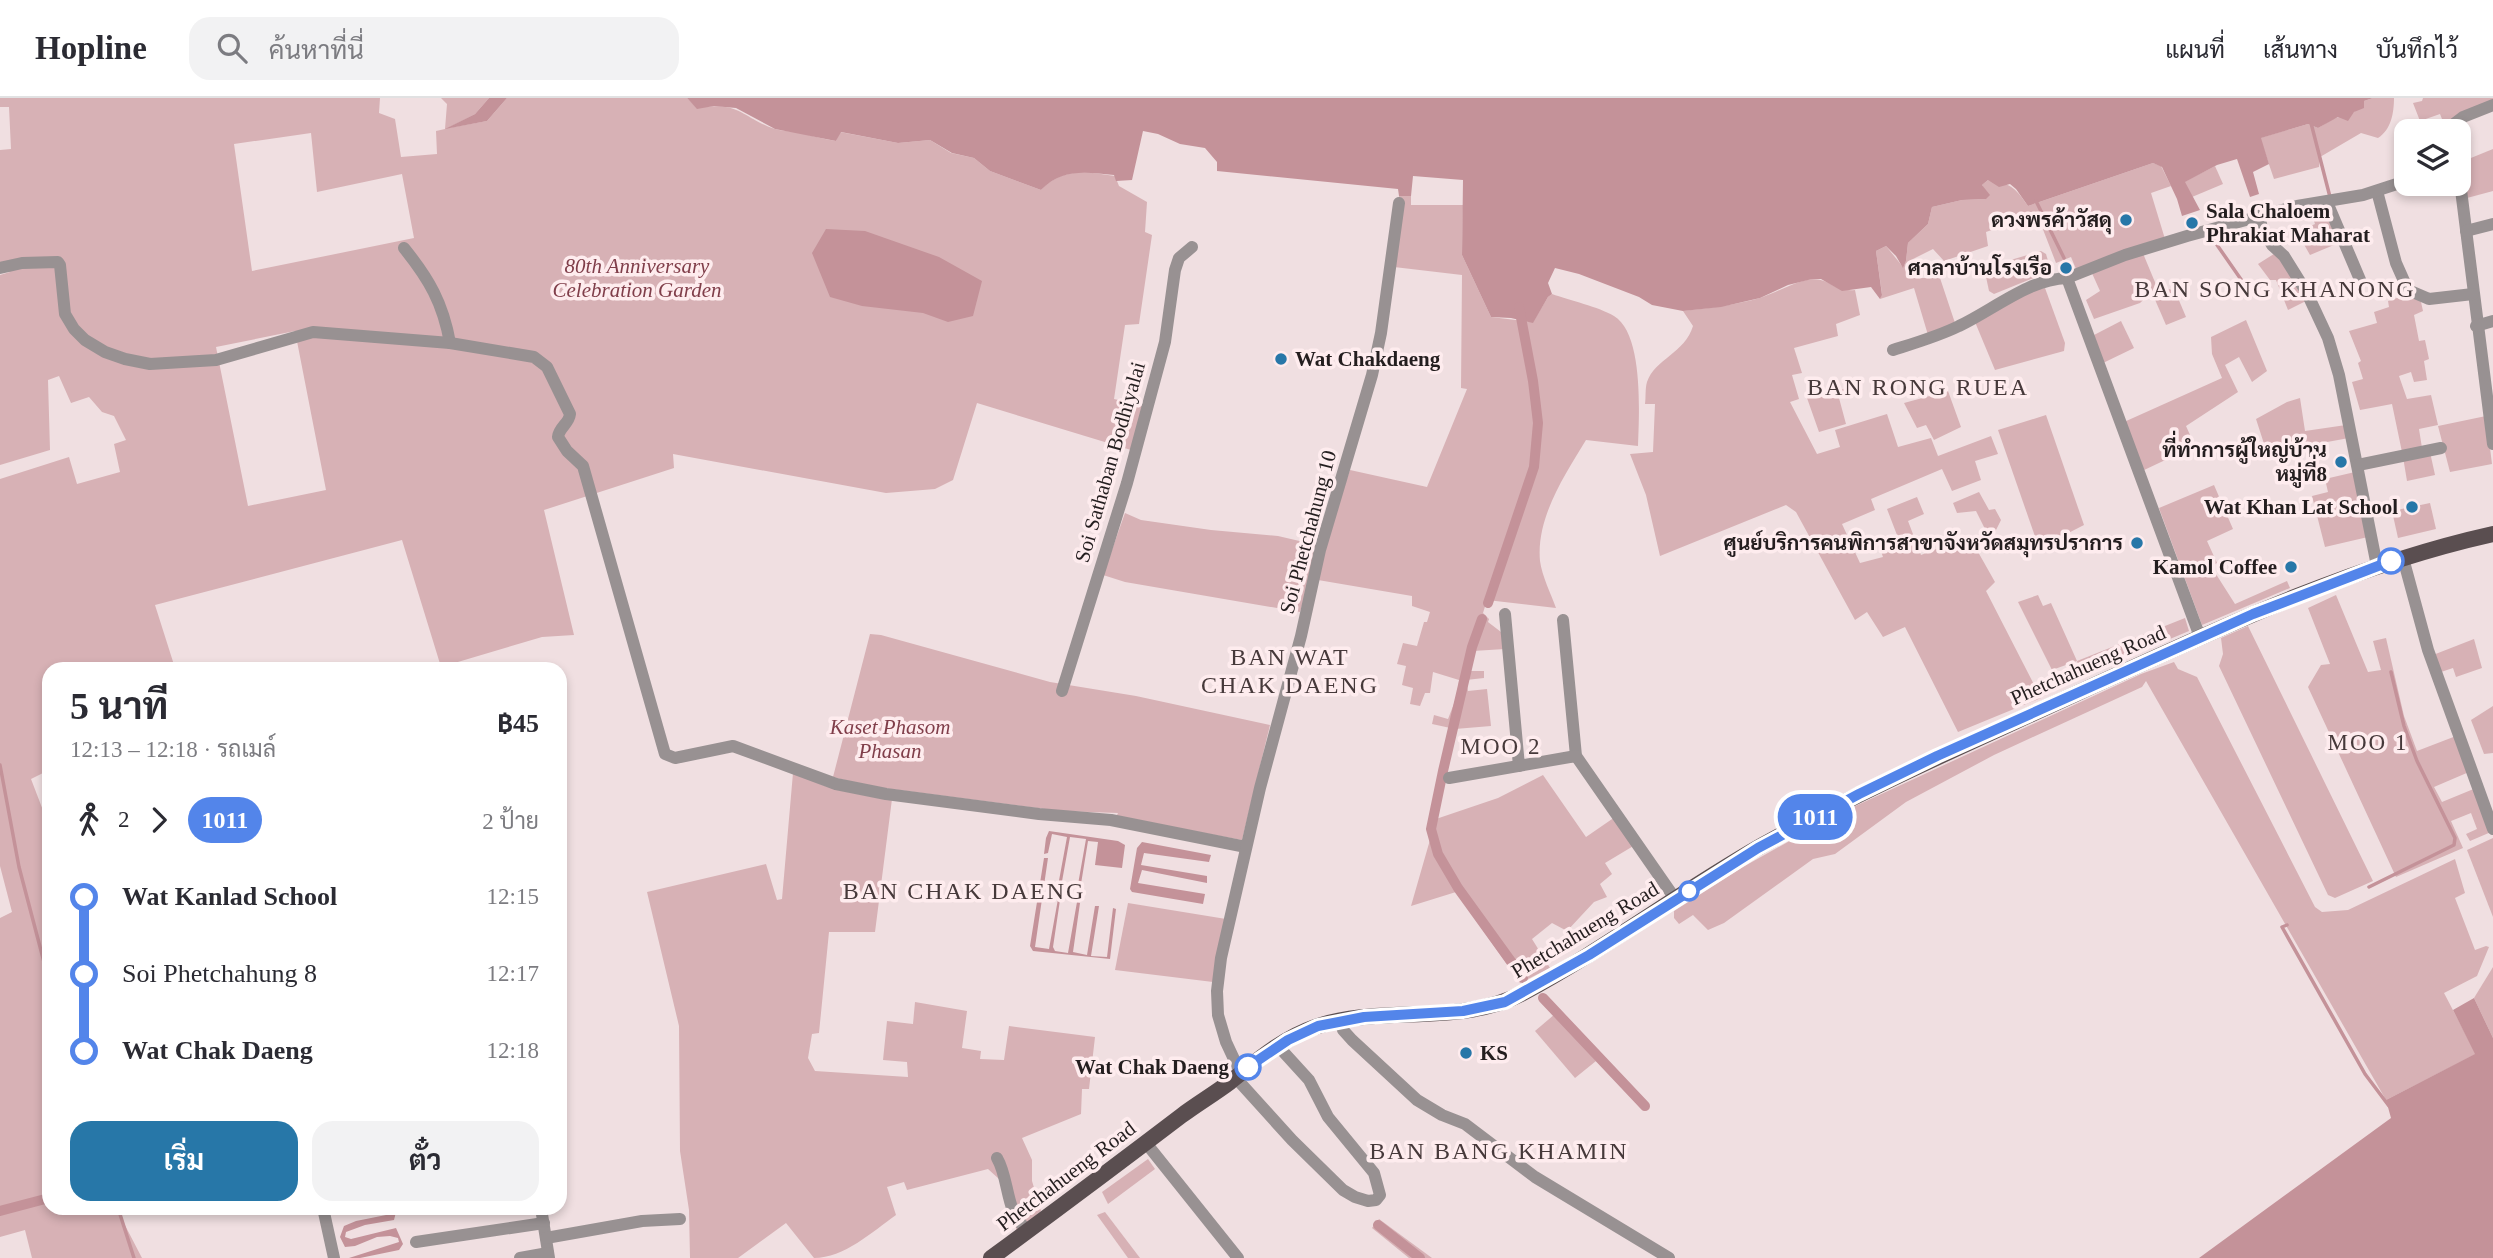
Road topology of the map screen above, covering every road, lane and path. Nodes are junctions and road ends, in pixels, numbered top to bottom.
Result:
1 (2493, 105) edge
2 (2460, 119) edge
3 (2394, 185) edge
4 (2376, 191) junction
5 (2462, 196) edge
6 (2327, 202) junction
7 (1399, 203) dead end
8 (2259, 216) junction
9 (2493, 224) edge
10 (2466, 231) junction
11 (1192, 247) dead end
12 (404, 248) dead end
13 (0, 268) edge
14 (2067, 278) junction
15 (2361, 282) dead end
16 (2473, 294) junction
17 (2493, 321) edge
18 (2476, 326) junction
19 (450, 343) junction
20 (1893, 350) dead end
21 (2493, 444) edge
22 (2441, 448) dead end
23 (2358, 465) junction
24 (2493, 534) edge
25 (2403, 558) junction
26 (2377, 566) junction
27 (1504, 614) dead end
28 (1563, 620) dead end
29 (2200, 637) junction
30 (1062, 691) dead end
31 (1576, 756) junction
32 (1519, 766) junction
33 (1449, 778) dead end
34 (2493, 829) edge
35 (1246, 846) junction
36 (1676, 900) junction
37 (1340, 1022) junction
38 (1278, 1046) junction
39 (1238, 1074) junction
40 (1146, 1143) junction
41 (997, 1158) dead end
42 (325, 1215) edge
43 (542, 1215) edge
44 (680, 1219) dead end
45 (544, 1223) junction
46 (1028, 1230) junction
47 (546, 1238) junction
48 (416, 1242) dead end
49 (549, 1256) edge
50 (334, 1258) edge
51 (520, 1258) edge
52 (991, 1258) edge
53 (1238, 1258) edge
54 (1669, 1258) edge

1 - 2 street
3 - 4 street
4 - 6 street
4 - 16 street
5 - 10 street
6 - 8 street
6 - 15 street
7 - 35 street, Soi Phetchahung 10
8 - 14 street
8 - 23 street
9 - 10 street
10 - 16 street
11 - 30 street, Soi Sathaban Bodhiyalai
12 - 19 street
13 - 19 street
14 - 20 street
14 - 29 street
16 - 18 street
17 - 18 street
18 - 21 street
19 - 35 street
22 - 23 street
23 - 26 street
24 - 25 main road, Phetchahueng Road
25 - 26 main road, Phetchahueng Road
25 - 34 street
26 - 29 main road, Phetchahueng Road
27 - 32 street
28 - 31 street
29 - 36 main road, Phetchahueng Road
31 - 32 street
31 - 36 street
32 - 33 street
35 - 39 street, Soi Phetchahung 10
36 - 37 main road, Phetchahueng Road
37 - 38 main road, Phetchahueng Road
37 - 54 street
38 - 39 main road, Phetchahueng Road
38 - 39 street, Soi Phetchahung 10
39 - 40 main road, Phetchahueng Road
40 - 46 main road, Phetchahueng Road
40 - 53 street
41 - 46 street
42 - 50 street
43 - 45 street
44 - 47 street
45 - 47 street
45 - 48 street
46 - 52 main road, Phetchahueng Road
47 - 49 street
49 - 51 street

